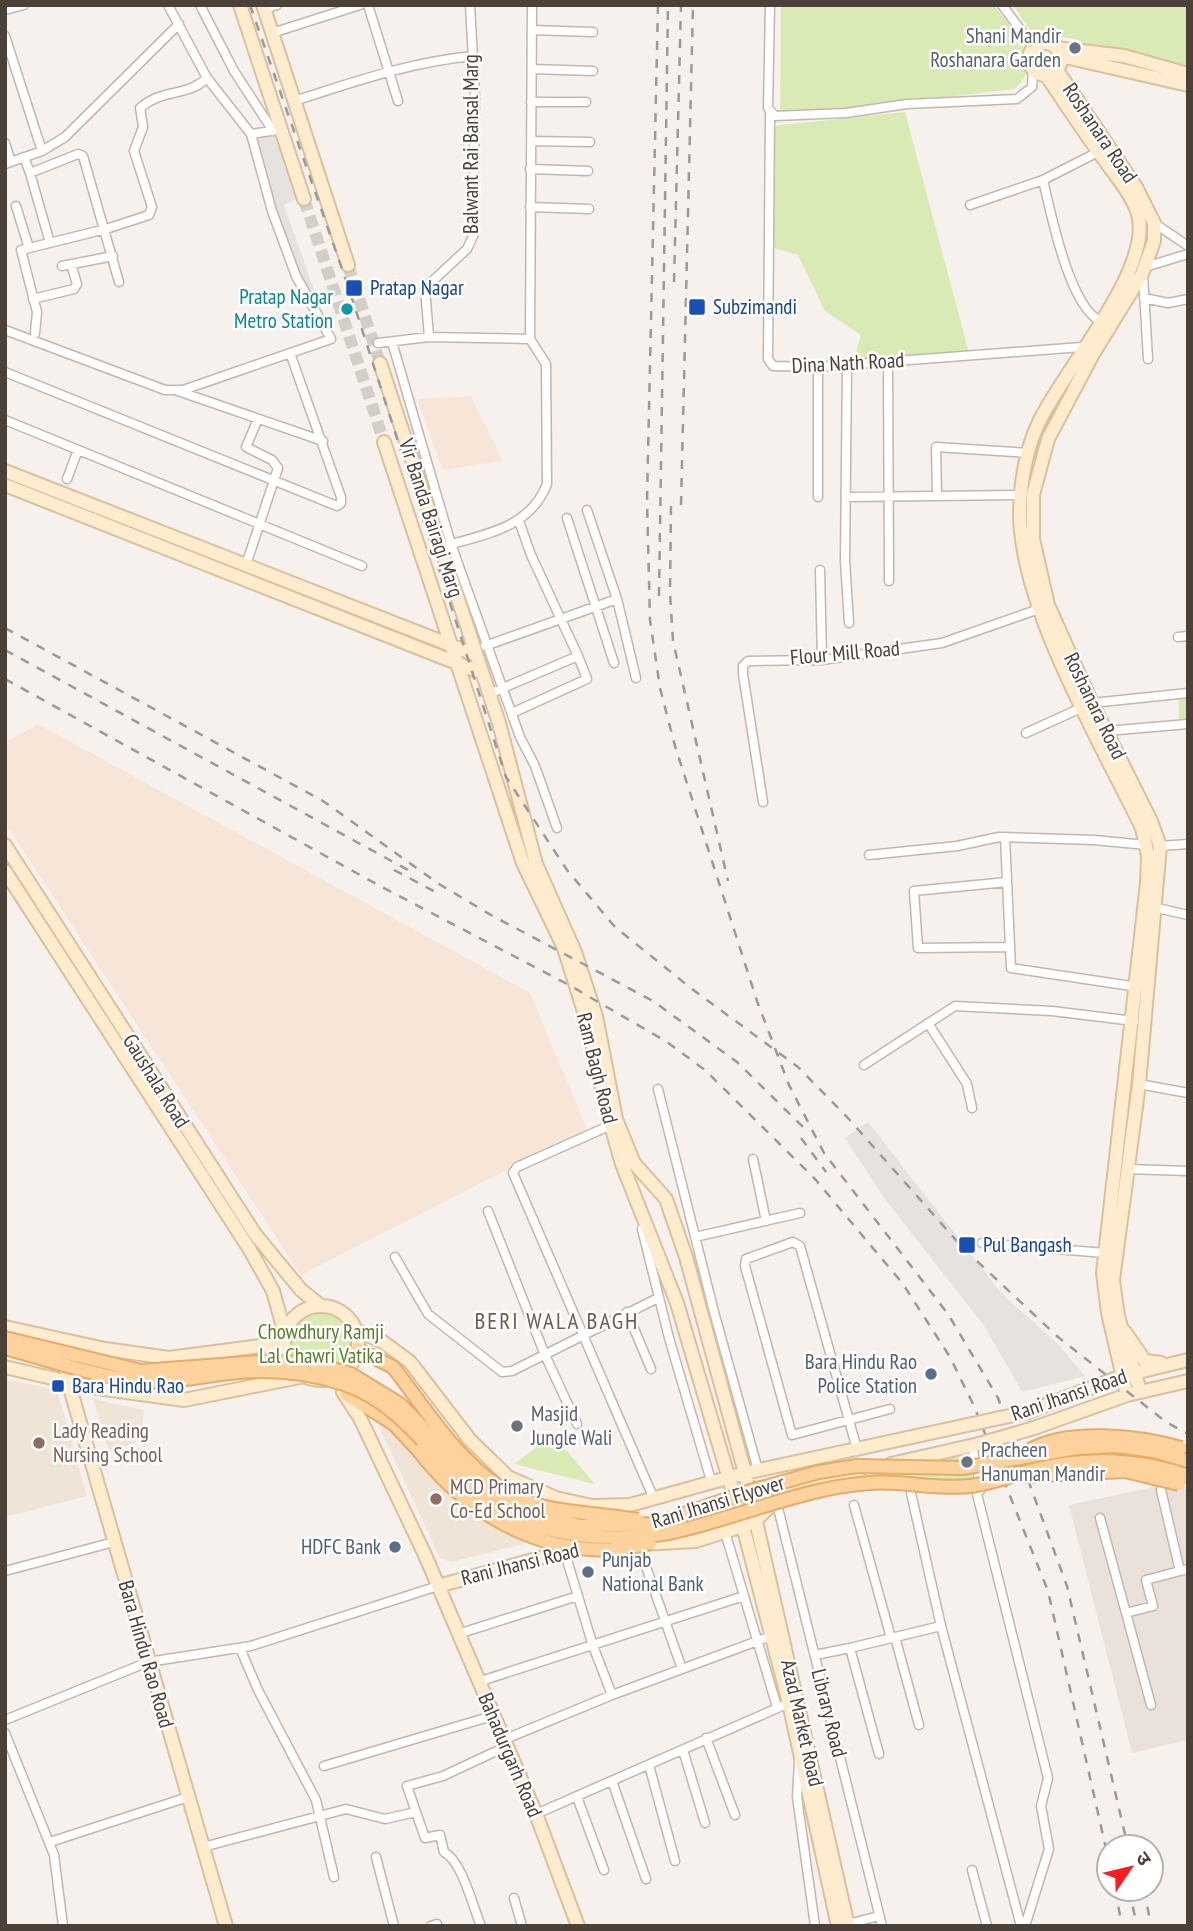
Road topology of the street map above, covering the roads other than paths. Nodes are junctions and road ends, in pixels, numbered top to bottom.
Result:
1 (22, 5) edge
2 (168, 5) edge
3 (200, 5) edge
4 (240, 5) edge
5 (360, 5) edge
6 (368, 5) edge
7 (470, 5) edge
8 (532, 5) edge
9 (770, 5) edge
10 (1002, 5) edge
11 (268, 7) edge
12 (5, 10) edge
13 (179, 24) junction
14 (532, 30) junction
15 (593, 32) dead end
16 (272, 33) junction
17 (5, 36) edge
18 (1034, 48) junction
19 (1058, 52) junction
20 (473, 55) junction
21 (532, 69) junction
22 (1033, 69) junction
23 (389, 70) junction
24 (593, 71) dead end
25 (1052, 72) junction
26 (1188, 74) edge
27 (207, 78) junction
28 (1188, 85) edge
29 (294, 101) junction
30 (398, 101) dead end
31 (531, 102) junction
32 (586, 102) dead end
33 (769, 113) junction
34 (277, 131) junction
35 (251, 134) junction
36 (531, 141) junction
37 (590, 142) dead end
38 (5, 143) edge
39 (42, 150) junction
40 (1098, 152) junction
41 (24, 157) junction
42 (8, 163) edge
43 (530, 169) junction
44 (588, 171) dead end
45 (30, 173) junction
46 (1043, 180) junction
47 (304, 199) tunnel mouth
48 (971, 205) dead end
49 (16, 206) dead end
50 (530, 207) junction
51 (589, 209) dead end
52 (1154, 223) junction
53 (106, 229) junction
54 (50, 243) junction
55 (1188, 246) edge
56 (29, 248) junction
57 (1188, 254) edge
58 (113, 256) junction
59 (71, 264) junction
60 (62, 265) dead end
61 (348, 265) tunnel mouth
62 (1144, 269) junction
63 (119, 282) dead end
64 (1144, 298) junction
65 (33, 299) junction
66 (1188, 299) edge
67 (1100, 321) junction
68 (5, 330) edge
69 (35, 332) dead end
70 (429, 337) junction
71 (530, 339) junction
72 (392, 342) junction
73 (378, 343) dead end
74 (1088, 351) junction
75 (290, 353) junction
76 (1148, 359) dead end
77 (888, 361) junction
78 (380, 363) tunnel mouth
79 (847, 365) junction
80 (818, 367) junction
81 (5, 372) edge
82 (175, 390) junction
83 (258, 419) junction
84 (5, 420) edge
85 (323, 441) junction
86 (384, 443) tunnel mouth
87 (78, 450) junction
88 (1028, 453) junction
89 (5, 471) edge
90 (67, 479) dead end
91 (275, 482) junction
92 (5, 485) edge
93 (1021, 495) junction
94 (890, 496) junction
95 (937, 496) junction
96 (818, 497) dead end
97 (847, 497) junction
98 (587, 510) dead end
99 (567, 518) dead end
100 (519, 521) junction
101 (261, 525) junction
102 (446, 545) junction
103 (362, 566) dead end
104 (241, 567) junction
105 (820, 570) dead end
106 (889, 581) dead end
107 (617, 599) junction
108 (596, 606) junction
109 (1039, 609) junction
110 (560, 618) junction
111 (849, 623) dead end
112 (1188, 636) edge
113 (1178, 637) dead end
114 (450, 645) junction
115 (479, 650) junction
116 (578, 656) junction
117 (822, 660) junction
118 (455, 662) junction
119 (614, 663) dead end
120 (482, 673) junction
121 (636, 678) dead end
122 (503, 688) junction
123 (489, 694) junction
124 (1188, 694) edge
125 (1087, 705) junction
126 (512, 713) junction
127 (1188, 724) edge
128 (1107, 731) junction
129 (1026, 733) dead end
130 (763, 802) dead end
131 (557, 828) dead end
132 (1005, 837) junction
133 (1188, 844) edge
134 (5, 845) edge
135 (1153, 846) junction
136 (869, 855) dead end
137 (5, 870) edge
138 (1007, 882) junction
139 (1157, 908) junction
140 (1188, 915) edge
141 (1010, 947) junction
142 (1142, 988) junction
143 (1134, 1021) junction
144 (928, 1023) junction
145 (864, 1065) dead end
146 (1139, 1083) junction
147 (658, 1089) dead end
148 (1188, 1093) edge
149 (972, 1108) dead end
150 (611, 1125) junction
151 (753, 1159) dead end
152 (628, 1163) junction
153 (1127, 1169) junction
154 (1188, 1171) edge
155 (632, 1189) junction
156 (488, 1211) dead end
157 (800, 1213) dead end
158 (766, 1221) junction
159 (695, 1237) junction
160 (982, 1243) dead end
161 (1105, 1253) junction
162 (395, 1257) dead end
163 (686, 1257) junction
164 (662, 1262) junction
165 (658, 1298) junction
166 (321, 1306) junction
167 (628, 1312) junction
168 (5, 1327) edge
169 (1121, 1327) junction
170 (356, 1330) junction
171 (584, 1333) junction
172 (5, 1338) edge
173 (285, 1338) junction
174 (63, 1340) junction
175 (5, 1348) edge
176 (357, 1349) junction
177 (545, 1355) junction
178 (1188, 1360) edge
179 (1165, 1364) junction
180 (5, 1367) edge
181 (651, 1369) dead end
182 (1128, 1375) junction
183 (305, 1376) junction
184 (325, 1380) junction
185 (68, 1381) junction
186 (1188, 1381) edge
187 (1133, 1393) junction
188 (346, 1394) junction
189 (890, 1409) dead end
190 (848, 1418) junction
191 (577, 1424) dead end
192 (975, 1445) junction
193 (1184, 1449) edge
194 (857, 1450) junction
195 (1014, 1459) junction
196 (1188, 1461) edge
197 (752, 1472) junction
198 (1012, 1475) junction
199 (1188, 1476) edge
200 (729, 1477) junction
201 (712, 1484) junction
202 (1188, 1488) edge
203 (1161, 1490) dead end
204 (911, 1493) dead end
205 (654, 1499) junction
206 (776, 1500) junction
207 (854, 1505) dead end
208 (592, 1506) junction
209 (1100, 1518) dead end
210 (655, 1524) junction
211 (749, 1524) junction
212 (725, 1532) junction
213 (669, 1533) junction
214 (114, 1542) junction
215 (639, 1544) junction
216 (568, 1549) junction
217 (1184, 1570) edge
218 (5, 1572) edge
219 (438, 1586) junction
220 (578, 1596) junction
221 (744, 1596) junction
222 (1126, 1613) junction
223 (664, 1622) junction
224 (942, 1626) junction
225 (458, 1634) junction
226 (771, 1636) junction
227 (893, 1638) junction
228 (757, 1641) junction
229 (593, 1646) junction
230 (240, 1647) junction
231 (850, 1648) junction
232 (815, 1655) junction
233 (148, 1662) junction
234 (682, 1669) junction
235 (478, 1682) junction
236 (612, 1695) junction
237 (783, 1705) junction
238 (1151, 1705) dead end
239 (492, 1716) junction
240 (5, 1720) edge
241 (919, 1725) dead end
242 (5, 1734) edge
243 (706, 1738) junction
244 (504, 1744) junction
245 (683, 1750) junction
246 (799, 1752) junction
247 (879, 1754) dead end
248 (649, 1765) junction
249 (324, 1766) dead end
250 (612, 1781) junction
251 (188, 1797) junction
252 (577, 1797) junction
253 (416, 1812) junction
254 (536, 1814) junction
255 (735, 1815) dead end
256 (320, 1816) junction
257 (705, 1823) dead end
258 (50, 1842) junction
259 (203, 1847) junction
260 (376, 1857) dead end
261 (675, 1861) dead end
262 (604, 1870) dead end
263 (972, 1870) dead end
264 (334, 1877) dead end
265 (646, 1880) dead end
266 (514, 1898) dead end
267 (879, 1916) junction
268 (843, 1925) edge
269 (62, 1926) edge
270 (226, 1926) edge
271 (394, 1926) edge
272 (481, 1926) edge
273 (522, 1926) edge
274 (579, 1926) edge
275 (815, 1926) edge
276 (882, 1926) edge
277 (987, 1926) edge
278 (1023, 1926) edge

1 - 12 street
2 - 13 street
3 - 34 street
4 - 34 main road
5 - 16 street
6 - 23 street
7 - 20 street, Balwant Rai Bansal Marg
8 - 14 street
9 - 33 street, Dina Nath Road
10 - 18 street
11 - 16 main road
13 - 27 street
13 - 39 street
14 - 15 street
14 - 21 street
16 - 29 main road
17 - 39 street
18 - 19 main road
18 - 22 main road
19 - 25 main road
19 - 26 main road, Roshanara Road
19 - 28 main road, Roshanara Road
20 - 23 street
20 - 70 street, Balwant Rai Bansal Marg
21 - 24 street
21 - 31 street
22 - 25 main road
22 - 33 street
23 - 29 street
23 - 30 street
25 - 40 main road, Roshanara Road
25 - 52 main road, Roshanara Road
27 - 35 street
27 - 53 street
29 - 61 main road
31 - 32 street
31 - 36 street
33 - 80 street, Dina Nath Road
34 - 35 street
34 - 47 main road
35 - 75 street
36 - 37 street
36 - 43 street
38 - 42 street
39 - 41 street
40 - 46 street
40 - 67 main road, Roshanara Road
41 - 42 street
41 - 45 street
43 - 44 street
43 - 50 street
45 - 53 street
45 - 54 street
46 - 48 street
46 - 67 street
49 - 56 street
50 - 51 street
50 - 71 street
52 - 55 street
52 - 62 main road, Roshanara Road
53 - 54 street
53 - 58 street
54 - 56 street
56 - 65 street
57 - 62 street
58 - 59 street
58 - 63 street
59 - 60 street
59 - 65 street
62 - 64 street
62 - 74 main road, Roshanara Road
64 - 66 street
64 - 76 street
65 - 69 street
67 - 74 main road, Roshanara Road
68 - 82 street
70 - 71 street
70 - 72 street
71 - 100 street
72 - 73 street
72 - 102 street
74 - 77 street, Dina Nath Road
74 - 88 main road, Roshanara Road
74 - 125 main road, Roshanara Road
75 - 82 street
75 - 85 street
77 - 79 street, Dina Nath Road
77 - 94 street
78 - 102 main road, Vir Banda Bairagi Marg
79 - 80 street, Dina Nath Road
79 - 97 street
80 - 96 street
81 - 91 street
82 - 83 street
83 - 85 street
83 - 91 street
84 - 87 street
85 - 91 street
86 - 114 main road, Vir Banda Bairagi Marg
87 - 90 street
87 - 101 street
88 - 93 main road, Roshanara Road
88 - 95 street
89 - 104 main road
91 - 101 street
92 - 104 main road
93 - 95 street
93 - 109 main road, Roshanara Road
94 - 95 street
94 - 97 street
94 - 106 street
97 - 111 street
98 - 107 street
99 - 108 street
100 - 102 street
100 - 110 street
101 - 103 street
101 - 104 street
102 - 115 main road, Vir Banda Bairagi Marg
104 - 114 main road
104 - 118 main road
105 - 117 street
107 - 108 street
107 - 121 street
108 - 110 street
108 - 119 street
109 - 117 street, Flour Mill Road
109 - 125 main road, Roshanara Road
110 - 115 street
110 - 116 street
112 - 113 street
114 - 115 main road
114 - 118 main road, Vir Banda Bairagi Marg
115 - 120 main road, Vir Banda Bairagi Marg
115 - 122 street
116 - 122 street
116 - 126 street
117 - 130 street, Flour Mill Road
118 - 120 main road
118 - 150 main road, Ram Bagh Road
120 - 123 main road, Ram Bagh Road
122 - 123 street
122 - 126 street
123 - 152 main road, Ram Bagh Road
124 - 125 street
125 - 128 main road, Roshanara Road
125 - 129 street
125 - 135 main road, Roshanara Road
126 - 131 street
127 - 128 street
128 - 135 main road, Roshanara Road
132 - 135 street
132 - 136 street
132 - 138 street
133 - 135 street
134 - 166 main road, Gaushala Road
135 - 139 main road, Roshanara Road
135 - 142 main road, Roshanara Road
137 - 173 main road
138 - 141 street
138 - 141 street
139 - 140 street
139 - 142 main road, Roshanara Road
141 - 142 street
142 - 143 main road, Roshanara Road
142 - 146 main road, Roshanara Road
143 - 144 street
143 - 161 main road, Roshanara Road
144 - 145 street
144 - 149 street
146 - 148 street
146 - 153 main road, Roshanara Road
147 - 159 street
150 - 152 main road, Ram Bagh Road
150 - 171 street
151 - 158 street
152 - 155 main road, Ram Bagh Road
152 - 163 main road, Ram Bagh Road
153 - 154 street
153 - 169 main road, Roshanara Road
155 - 164 main road, Ram Bagh Road
155 - 165 street
156 - 177 street
157 - 158 street
158 - 159 street
159 - 197 street
160 - 161 street
161 - 182 main road, Roshanara Road
162 - 177 street
163 - 164 main road
163 - 197 main road, Ram Bagh Road
164 - 200 main road, Ram Bagh Road
165 - 167 street
165 - 201 street
166 - 170 main road
166 - 173 main road
167 - 171 street
167 - 181 street
168 - 174 main road
169 - 179 main road
169 - 182 main road, Roshanara Road
170 - 176 main road
170 - 208 main road, Rani Jhansi Road
171 - 177 street
171 - 205 street
172 - 210 main road, Rani Jhansi Flyover, bridge
173 - 174 main road
173 - 183 main road
174 - 185 main road, Bara Hindu Rao Road
175 - 213 main road, Rani Jhansi Flyover, bridge
176 - 184 main road
176 - 210 main road, bridge
177 - 191 street
178 - 179 main road, Rani Jhansi Road
179 - 182 main road, Rani Jhansi Road
180 - 185 main road
182 - 187 main road, Roshanara Road
182 - 194 main road, Rani Jhansi Road, bridge
183 - 184 main road
183 - 185 main road
184 - 188 main road
185 - 214 main road, Bara Hindu Rao Road
186 - 187 main road, Rani Jhansi Road
187 - 192 main road, Rani Jhansi Road, bridge
188 - 213 main road, bridge
188 - 219 main road, Rani Jhansi Road
189 - 190 street
190 - 190 street
190 - 194 street
192 - 206 main road, Rani Jhansi Road
192 - 278 street
193 - 195 main road, bridge
194 - 197 main road, Rani Jhansi Road
195 - 196 main road, Rani Jhansi Flyover, bridge
195 - 210 main road, Rani Jhansi Flyover, bridge
197 - 200 main road, Rani Jhansi Road
197 - 211 main road, Ram Bagh Road
198 - 199 main road, Rani Jhansi Flyover, bridge
198 - 202 main road, bridge
198 - 213 main road, Rani Jhansi Flyover, bridge
200 - 201 main road, Rani Jhansi Road
200 - 211 main road, Ram Bagh Road
201 - 205 main road, Rani Jhansi Road
203 - 217 street
204 - 224 street
205 - 208 main road, Rani Jhansi Road
206 - 211 main road, Rani Jhansi Road
206 - 232 street, Library Road
207 - 227 street
208 - 216 main road
209 - 222 street
211 - 212 main road, Rani Jhansi Road
211 - 226 main road, Azad Market Road
211 - 268 main road, Azad Market Road
212 - 215 main road, Rani Jhansi Road
212 - 221 street
214 - 218 street
214 - 233 main road, Bara Hindu Rao Road
215 - 216 main road, Rani Jhansi Road
215 - 223 street
216 - 219 main road, Rani Jhansi Road
216 - 220 street
217 - 222 street
219 - 225 main road, Bahadurgarh Road
219 - 230 street
220 - 225 street
220 - 229 street
221 - 223 street
221 - 228 street
222 - 238 street
223 - 229 street
223 - 234 street
224 - 227 street
224 - 278 street
225 - 235 main road, Bahadurgarh Road
226 - 228 street
226 - 237 main road, Azad Market Road
227 - 231 street
227 - 241 street
228 - 234 street
228 - 237 street
229 - 235 street
229 - 236 street
230 - 233 street
230 - 256 street
231 - 232 street
231 - 247 street
232 - 267 street, Library Road
233 - 240 street
233 - 251 main road, Bara Hindu Rao Road
234 - 236 street
235 - 239 main road, Bahadurgarh Road
236 - 244 street
237 - 243 street
237 - 246 main road, Azad Market Road
239 - 244 main road, Bahadurgarh Road
239 - 249 street
242 - 258 street
243 - 245 street
243 - 255 street
244 - 253 street
244 - 254 main road, Bahadurgarh Road
245 - 248 street
245 - 257 street
246 - 268 main road, Azad Market Road
246 - 275 street
248 - 250 street
248 - 261 street
250 - 252 street
250 - 265 street
251 - 258 street
251 - 259 main road, Bara Hindu Rao Road
252 - 254 street
252 - 262 street
253 - 256 street
253 - 272 street
254 - 274 main road, Bahadurgarh Road
256 - 259 street
256 - 264 street
258 - 269 street
259 - 270 main road, Bara Hindu Rao Road
260 - 271 street
263 - 277 street
266 - 273 street
267 - 268 street
267 - 276 street, Library Road

